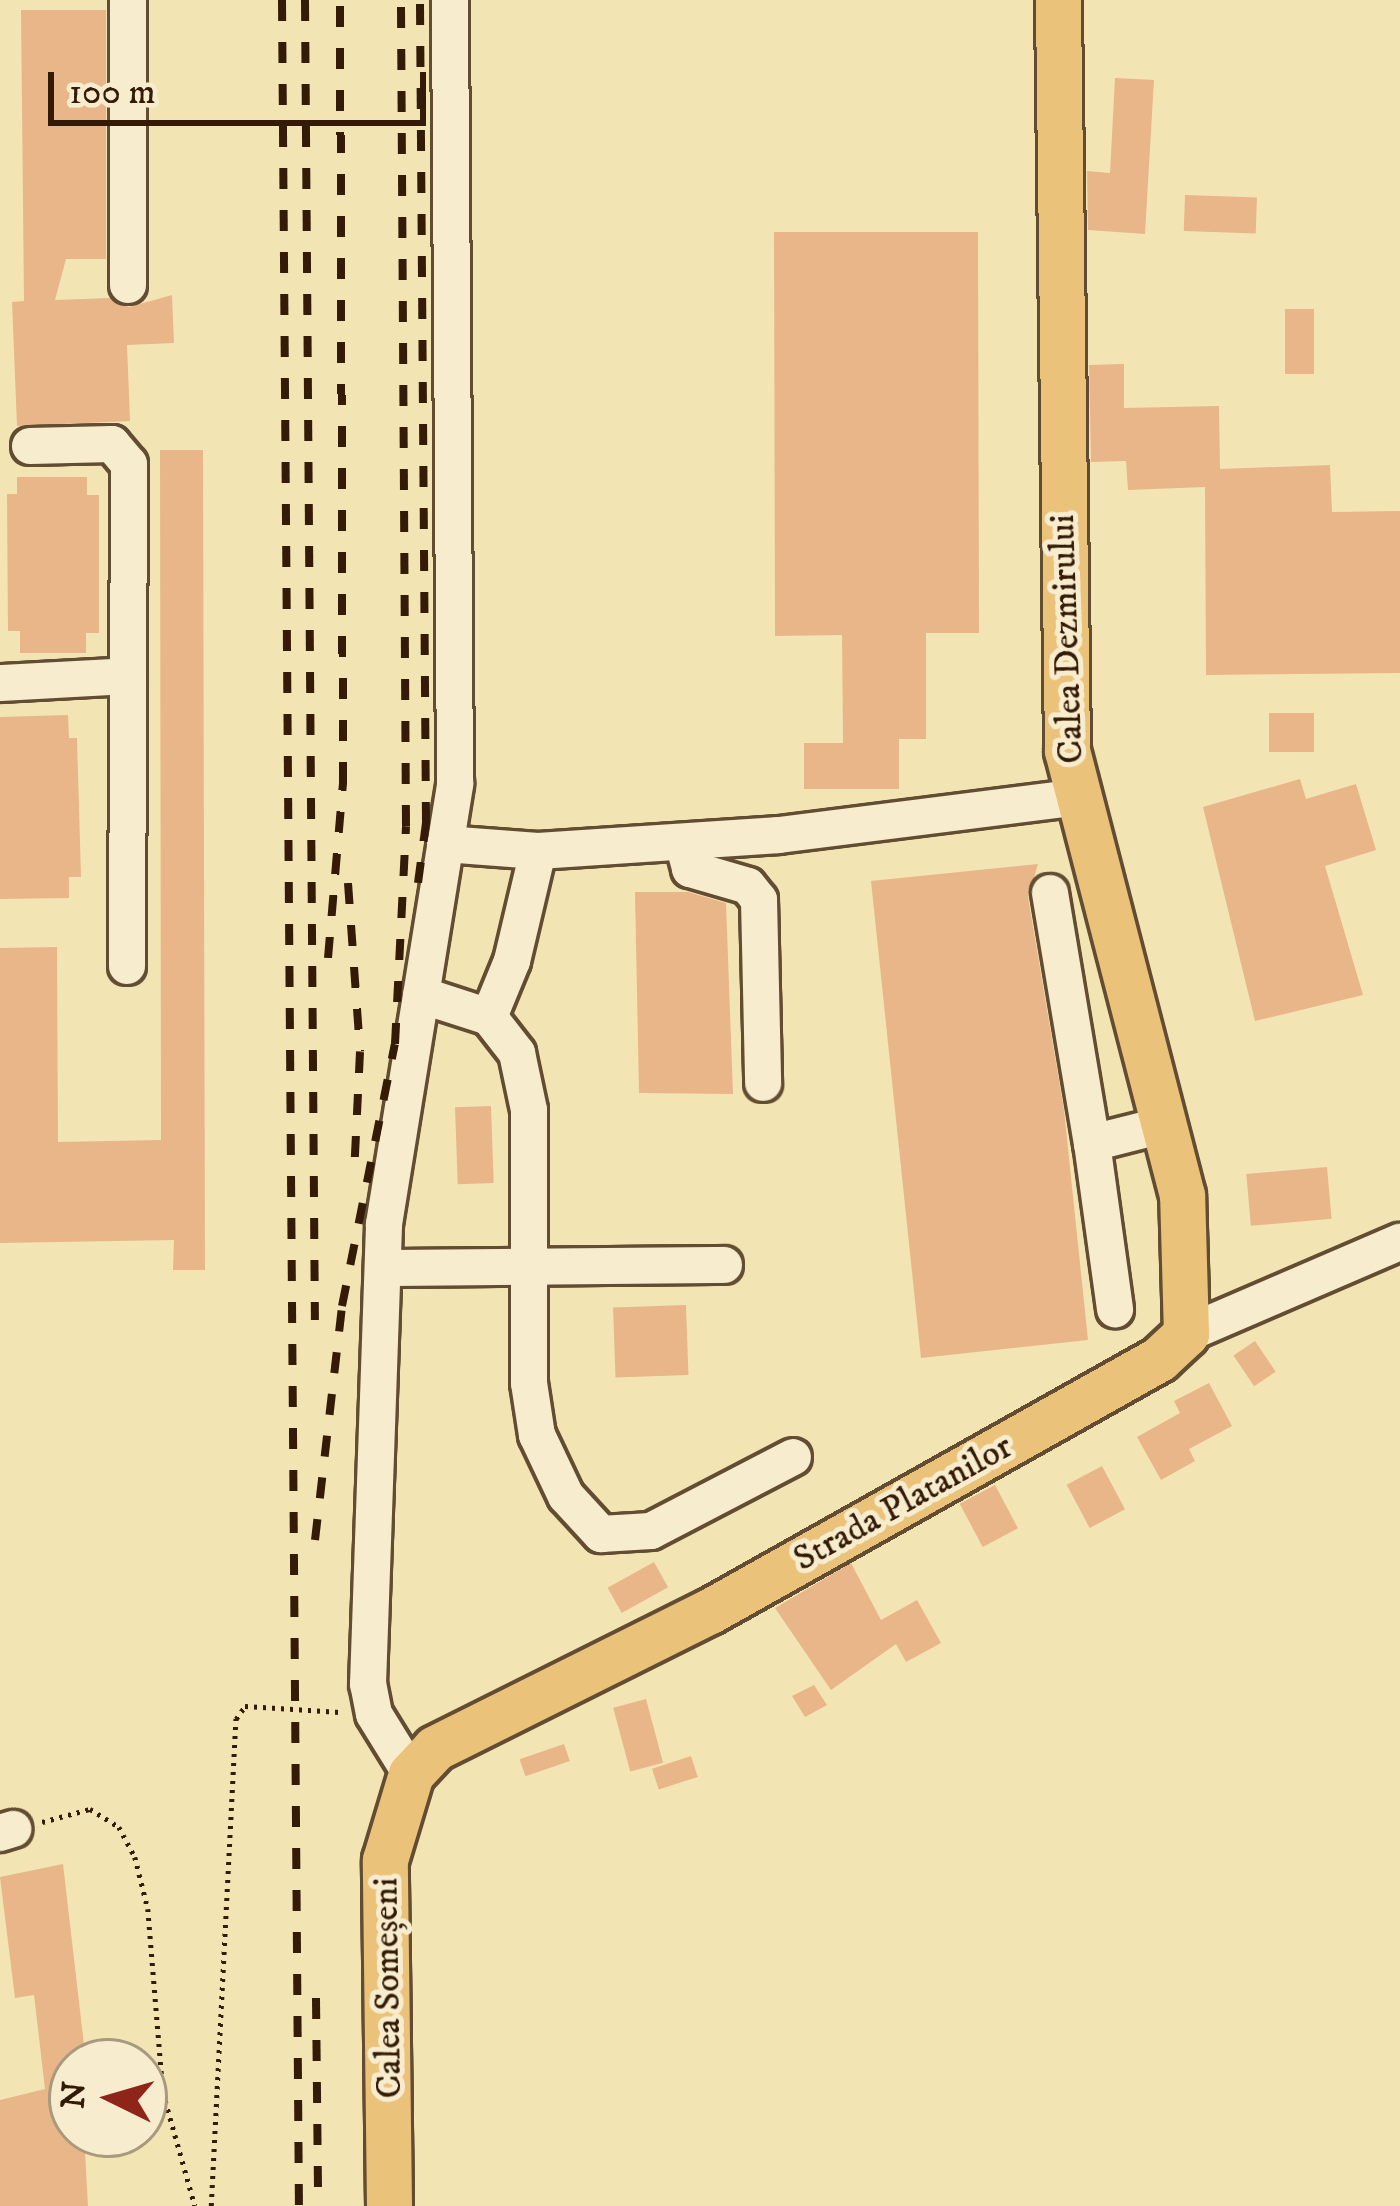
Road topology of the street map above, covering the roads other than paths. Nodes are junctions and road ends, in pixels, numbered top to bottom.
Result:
1 (128, 0) edge
2 (450, 0) edge
3 (1058, 0) edge
4 (128, 285) dead end
5 (30, 446) dead end
6 (128, 676) junction
7 (0, 683) edge
8 (1073, 798) junction
9 (683, 842) junction
10 (445, 844) junction
11 (538, 851) junction
12 (1050, 893) dead end
13 (127, 966) dead end
14 (421, 995) junction
15 (489, 1017) junction
16 (764, 1083) dead end
17 (1163, 1125) junction
18 (1092, 1144) junction
19 (1400, 1242) edge
20 (724, 1265) dead end
21 (534, 1267) junction
22 (382, 1268) junction
23 (1115, 1309) dead end
24 (1186, 1334) junction
25 (794, 1456) dead end
26 (411, 1774) junction
27 (389, 2206) edge

1 - 4 street
2 - 10 street
3 - 8 main road, Calea Dezmirului
5 - 6 street
6 - 7 street
6 - 13 street
8 - 9 street
8 - 17 main road, Calea Dezmirului
9 - 11 street
9 - 16 street
10 - 11 street
10 - 14 street
11 - 15 street
12 - 18 street
14 - 15 street
14 - 22 street
15 - 21 street
17 - 18 street
17 - 24 main road, Calea Dezmirului
18 - 23 street
19 - 24 street, Strada Platanilor
20 - 21 street
21 - 22 street
21 - 25 street
22 - 26 street
24 - 26 main road, Strada Platanilor
26 - 27 main road, Calea Someșeni

